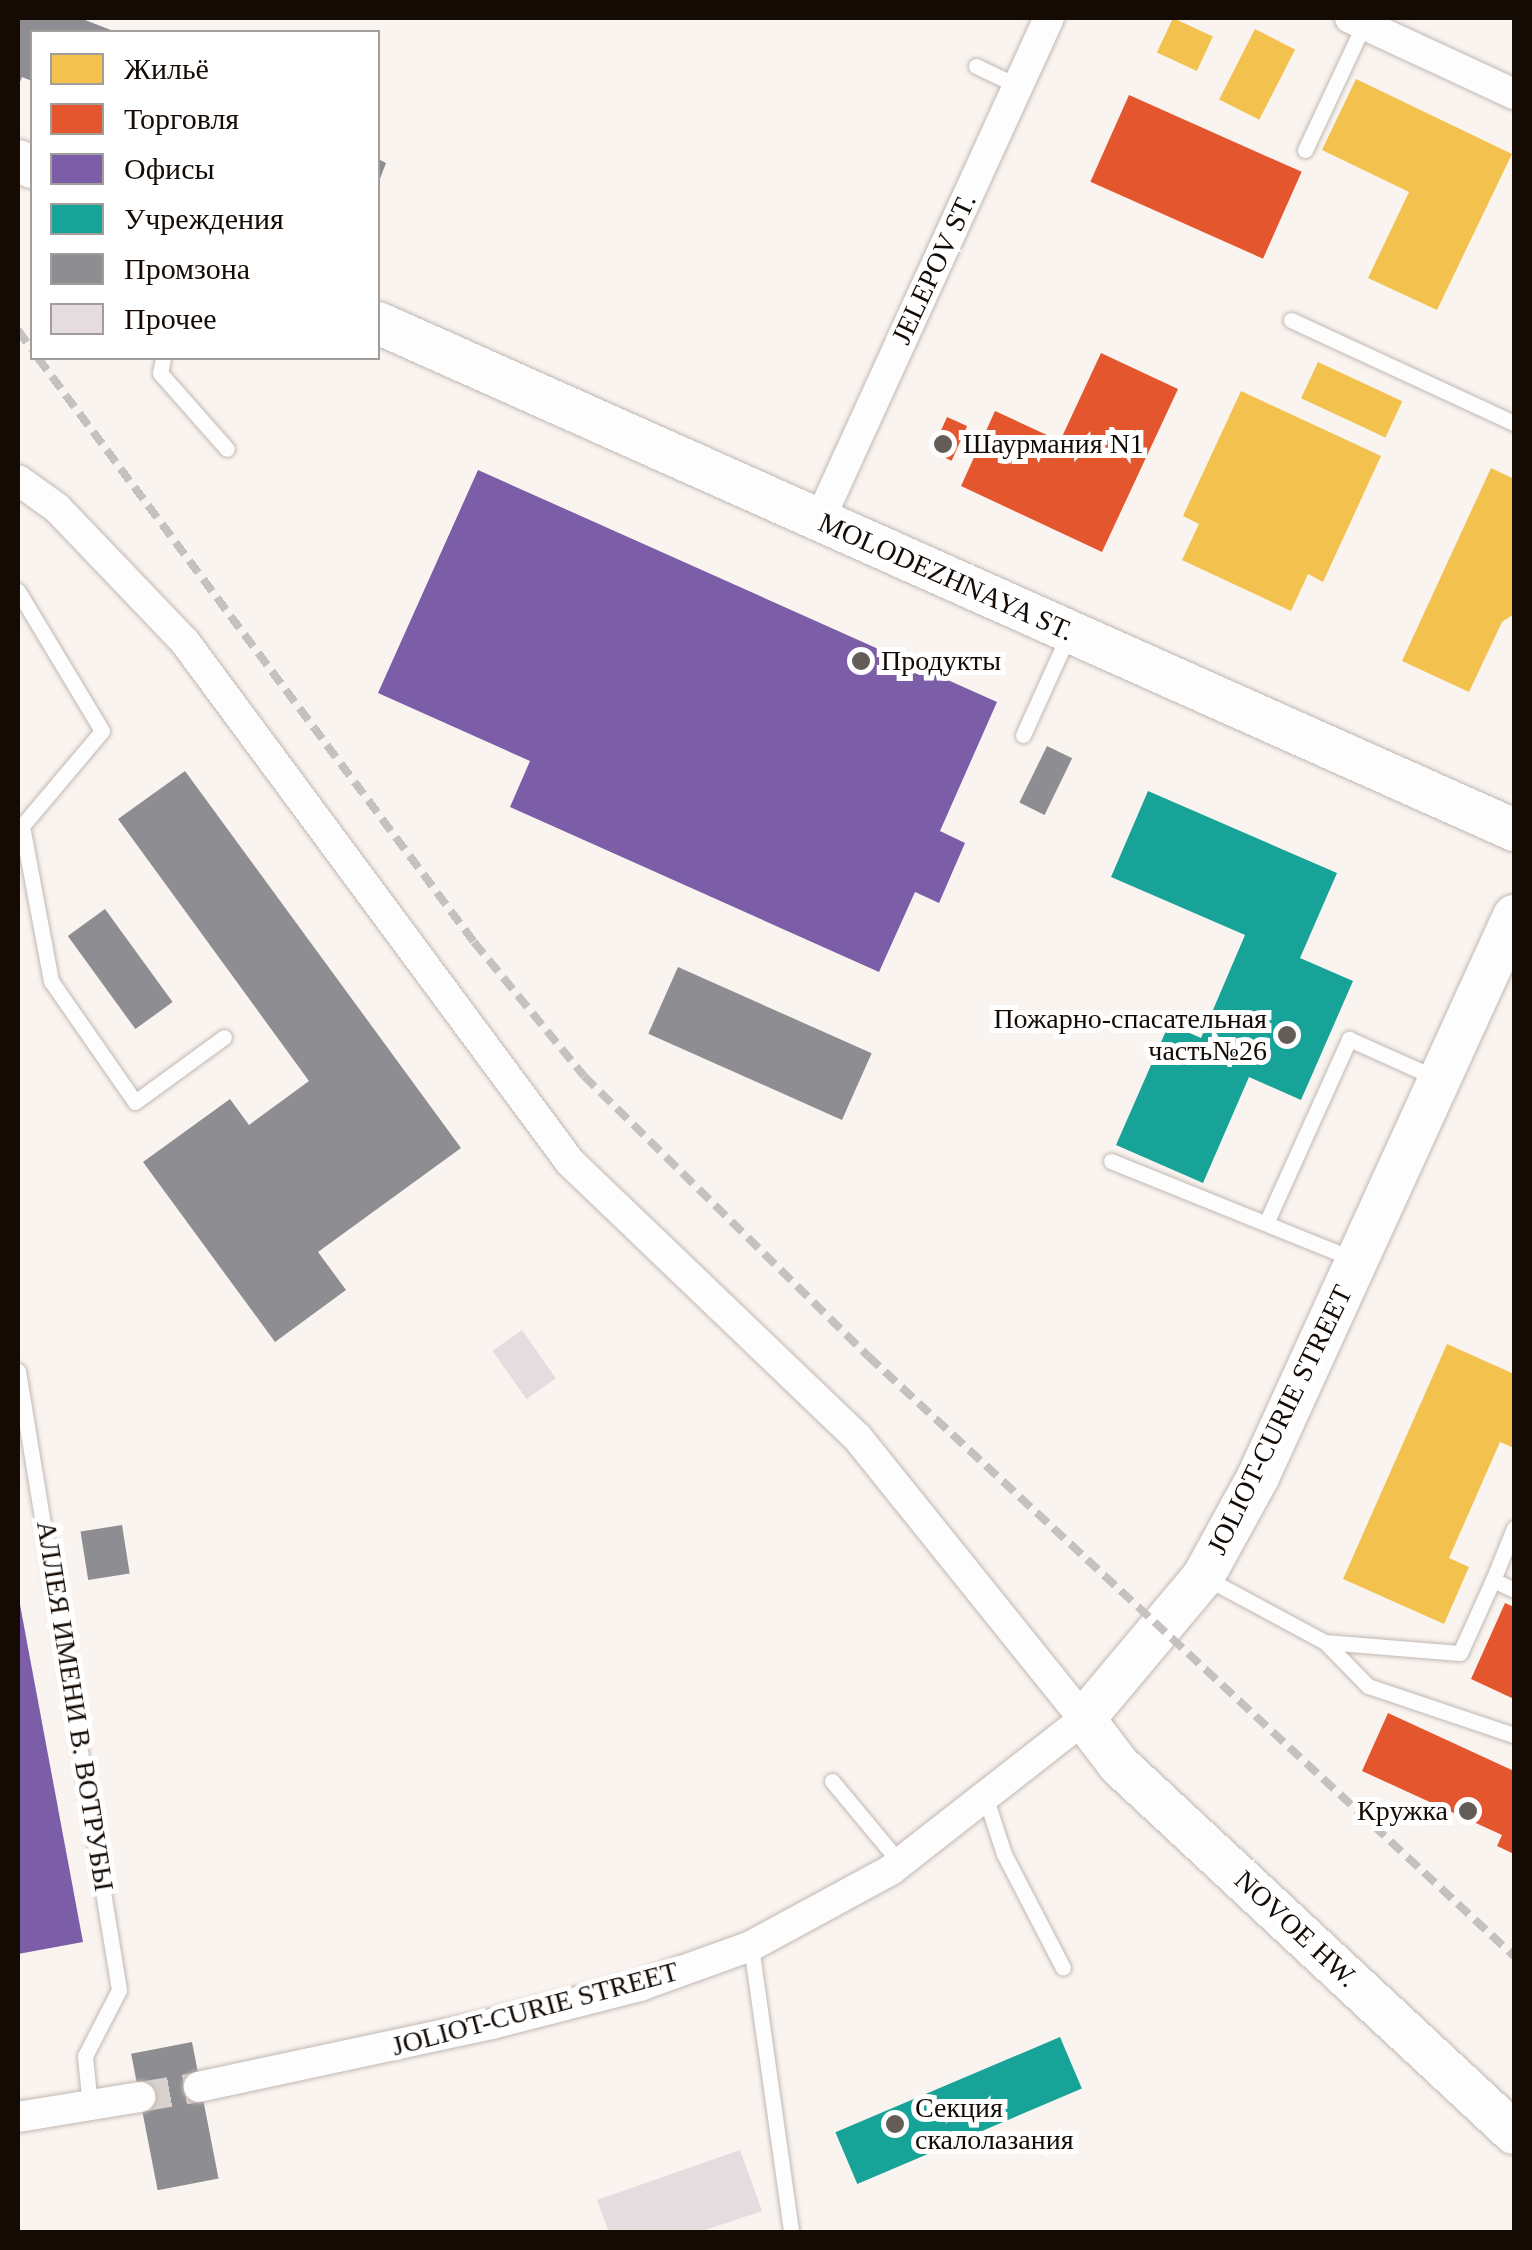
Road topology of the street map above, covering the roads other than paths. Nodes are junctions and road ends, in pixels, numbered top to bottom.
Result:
1 (1050, 18) edge
2 (1357, 21) edge
3 (976, 66) dead end
4 (1018, 86) junction
5 (1514, 94) edge
6 (1306, 150) dead end
7 (1291, 320) dead end
8 (380, 324) edge
9 (163, 360) edge
10 (1514, 422) edge
11 (227, 449) dead end
12 (18, 480) edge
13 (819, 521) junction
14 (18, 592) edge
15 (1070, 632) junction
16 (1023, 736) dead end
17 (1514, 830) edge
18 (1514, 916) edge
19 (224, 1036) dead end
20 (1440, 1079) junction
21 (1111, 1161) dead end
22 (1267, 1221) junction
23 (1357, 1260) junction
24 (18, 1372) edge
25 (1514, 1528) edge
26 (1203, 1577) junction
27 (1493, 1580) junction
28 (1514, 1590) edge
29 (1325, 1642) junction
30 (1084, 1719) junction
31 (1514, 1735) edge
32 (832, 1781) dead end
33 (986, 1800) junction
34 (900, 1864) junction
35 (751, 1946) junction
36 (1063, 1968) dead end
37 (200, 2087) tunnel mouth
38 (140, 2097) tunnel mouth
39 (90, 2106) junction
40 (18, 2117) edge
41 (1514, 2133) edge
42 (791, 2232) edge

1 - 4 street, JELEPOV ST.
2 - 5 street
2 - 6 lane
3 - 4 lane
4 - 13 street, JELEPOV ST.
7 - 10 lane
8 - 13 main road, MOLODEZHNAYA ST.
9 - 11 lane
12 - 30 street
13 - 15 main road, MOLODEZHNAYA ST.
14 - 19 lane
15 - 16 lane
15 - 17 main road, MOLODEZHNAYA ST.
18 - 20 main road, JOLIOT-CURIE STREET
20 - 22 lane
20 - 23 main road, JOLIOT-CURIE STREET
21 - 22 lane
22 - 23 lane
23 - 26 main road, JOLIOT-CURIE STREET
24 - 39 lane, АЛЛЕЯ ИМЕНИ В. ВОТРУБЫ
25 - 27 lane
26 - 29 lane
26 - 30 main road, JOLIOT-CURIE STREET
27 - 28 lane
27 - 29 lane
29 - 31 lane
30 - 33 street, JOLIOT-CURIE STREET
30 - 41 main road, NOVOE HW.
32 - 34 lane
33 - 34 street, JOLIOT-CURIE STREET
33 - 36 lane
34 - 35 street, JOLIOT-CURIE STREET
35 - 37 street, JOLIOT-CURIE STREET
35 - 42 lane
38 - 39 street
39 - 40 street

